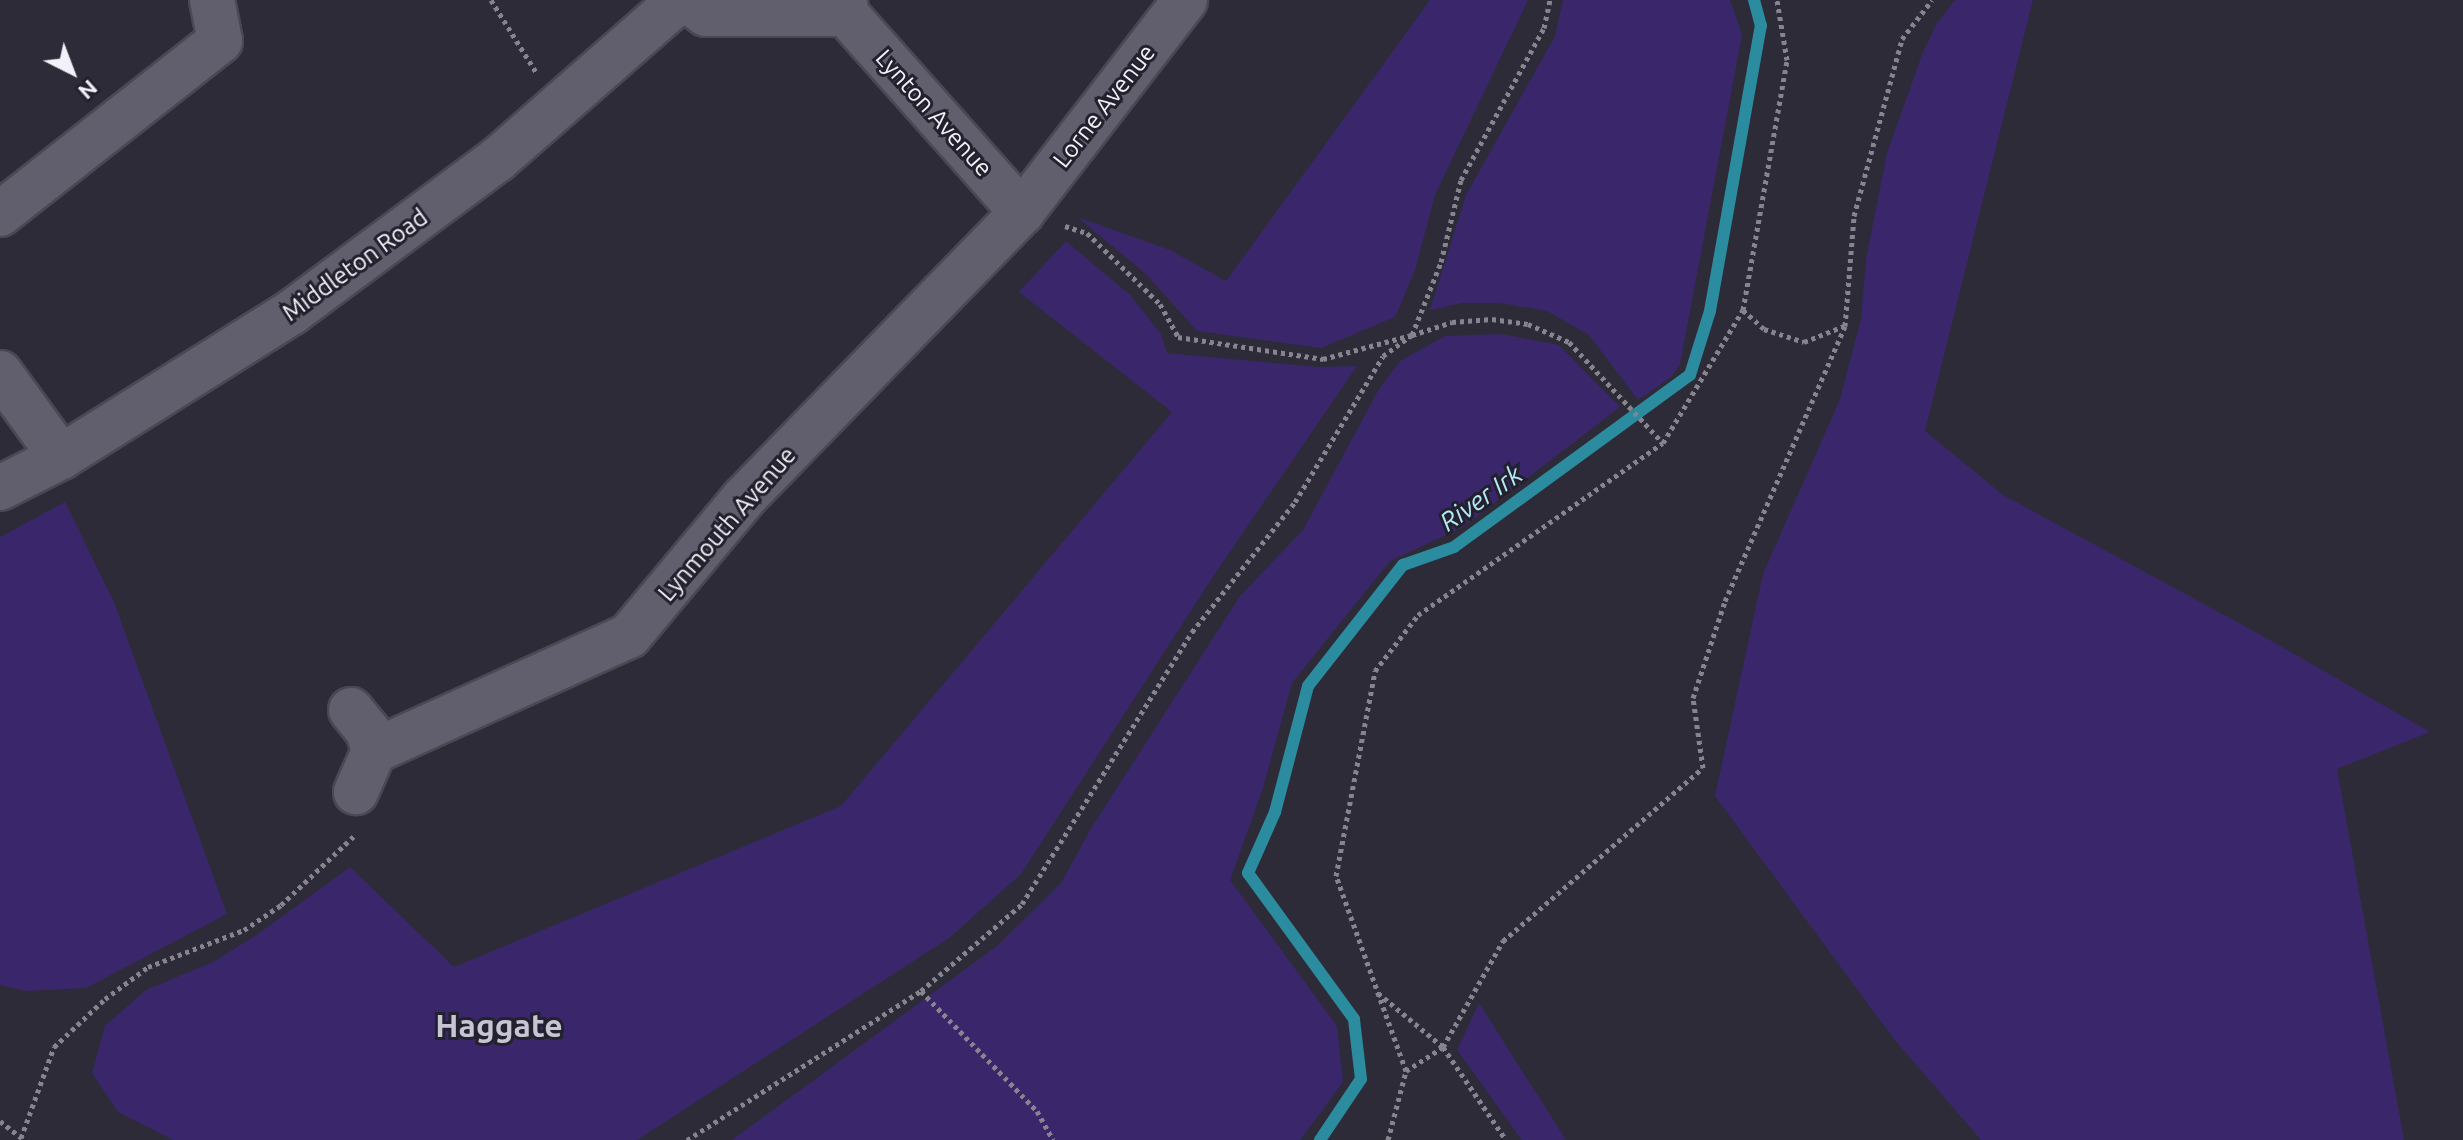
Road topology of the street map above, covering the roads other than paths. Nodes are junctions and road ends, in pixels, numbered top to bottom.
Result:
1 (212, 0) edge
2 (680, 0) edge
3 (687, 0) edge
4 (1185, 0) edge
5 (845, 7) edge
6 (1022, 212) junction
7 (0, 214) edge
8 (0, 373) edge
9 (61, 457) junction
10 (0, 488) edge
11 (351, 710) dead end
12 (374, 751) junction
13 (356, 792) road end

1 - 7 street
2 - 9 street, Middleton Road
3 - 5 street, Lynton Avenue
4 - 6 street, Lorne Avenue
5 - 6 street, Lynton Avenue
6 - 12 street, Lynmouth Avenue
8 - 9 street
9 - 10 street, Middleton Road
11 - 12 street
12 - 13 street

